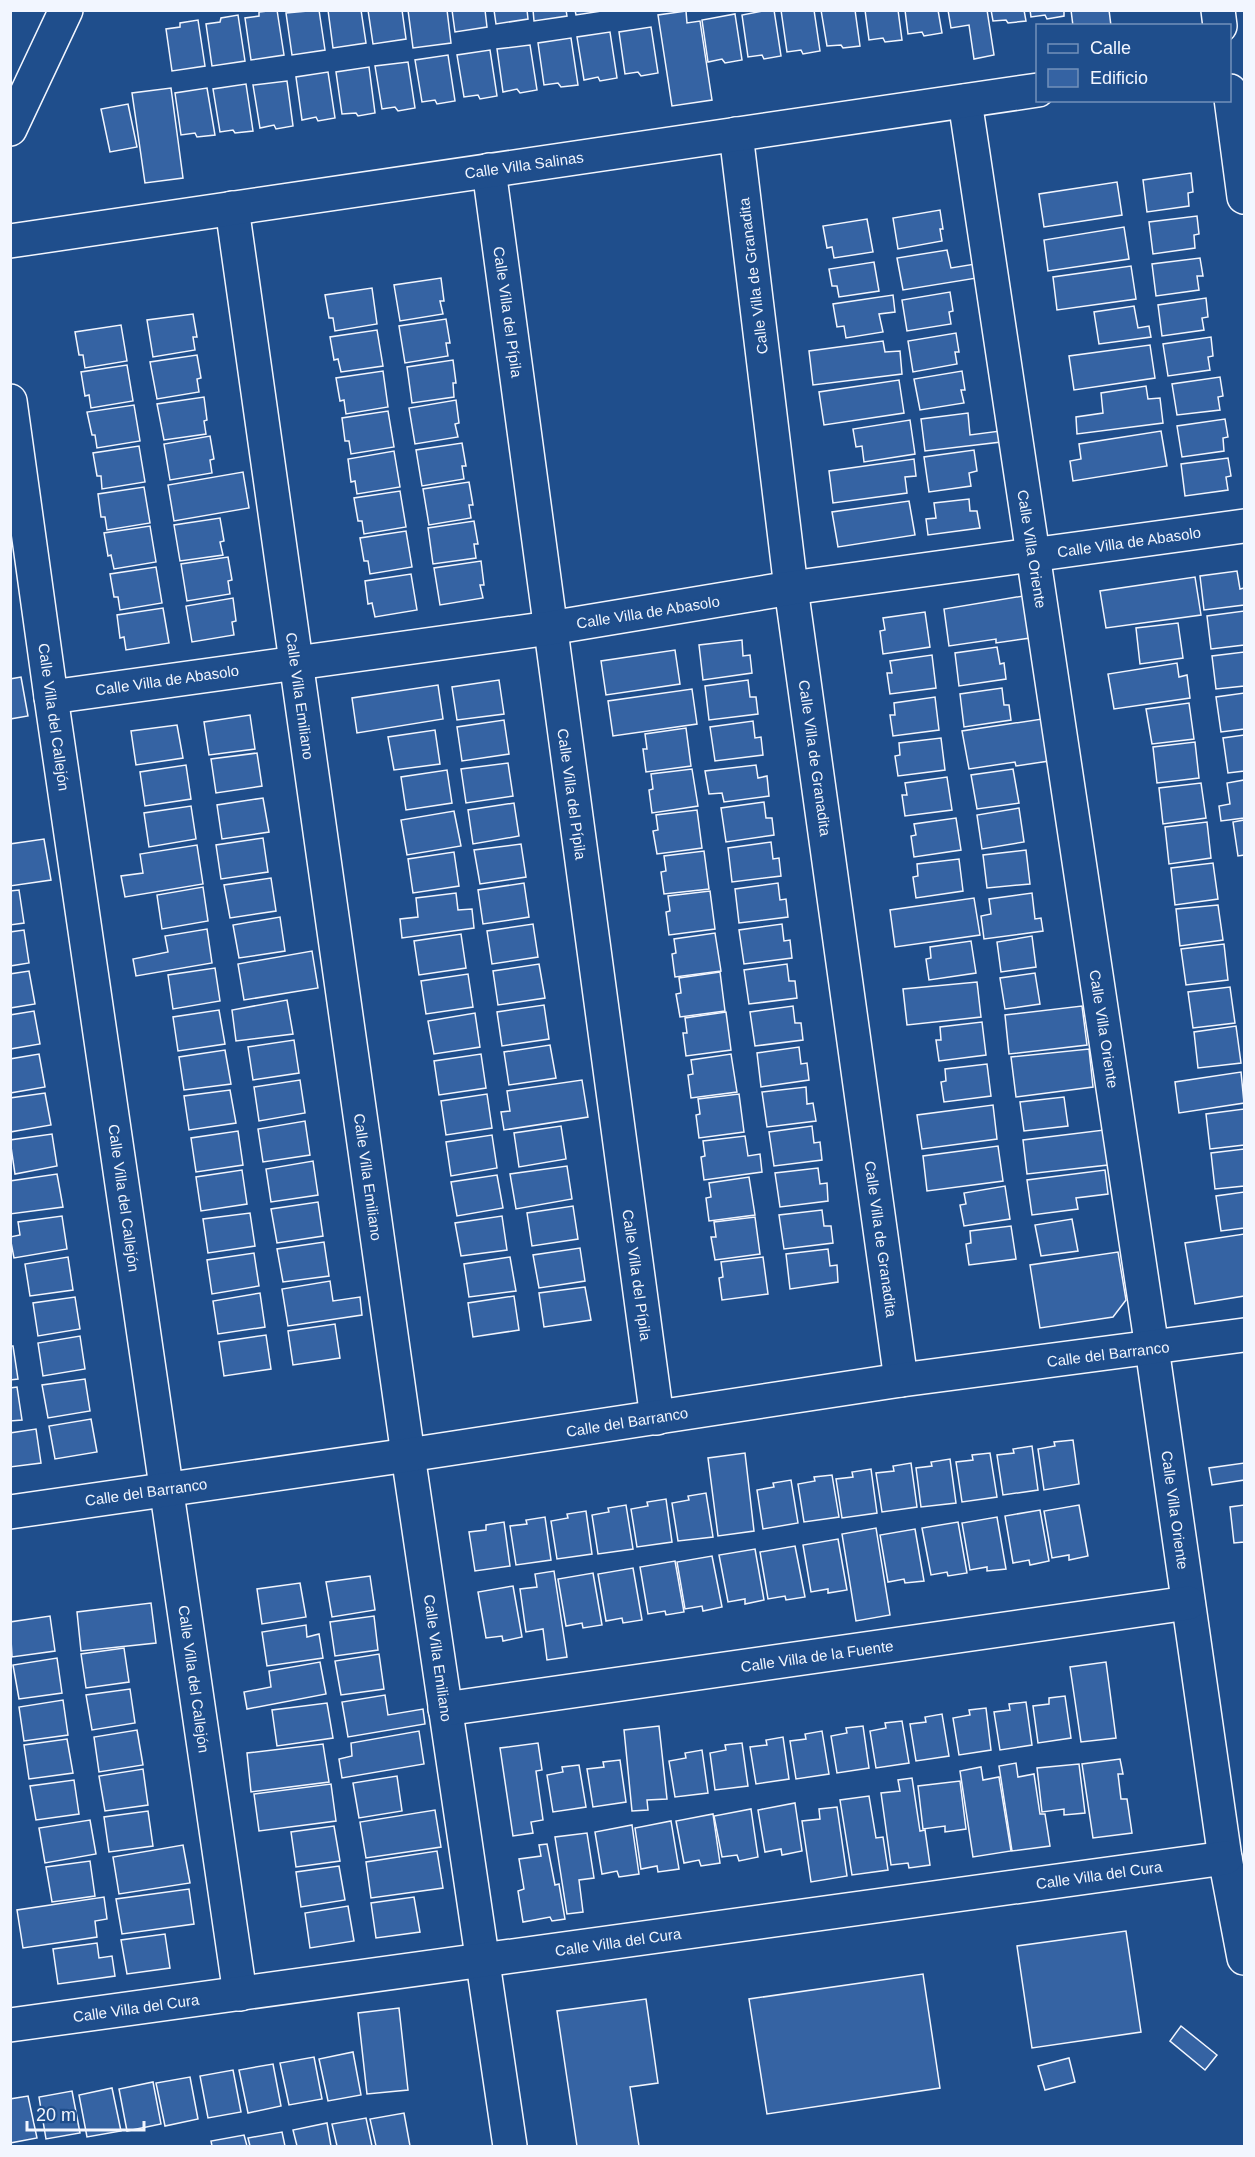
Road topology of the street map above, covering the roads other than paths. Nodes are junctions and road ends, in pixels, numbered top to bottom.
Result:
1 (66, 10) edge
2 (1036, 90) edge
3 (1231, 98) edge
4 (965, 101) junction
5 (10, 129) edge
6 (736, 134) junction
7 (489, 170) junction
8 (1245, 197) edge
9 (232, 208) junction
10 (10, 241) edge
11 (10, 401) edge
12 (1245, 526) edge
13 (1033, 556) junction
14 (791, 588) junction
15 (550, 628) junction
16 (296, 662) junction
17 (51, 696) junction
18 (1245, 1335) edge
19 (1152, 1348) junction
20 (901, 1380) junction
21 (657, 1418) junction
22 (408, 1455) junction
23 (166, 1490) junction
24 (10, 1512) edge
25 (1188, 1603) junction
26 (445, 1709) junction
27 (1225, 1858) junction
28 (1245, 1958) edge
29 (483, 1960) junction
30 (240, 1994) junction
31 (10, 2025) edge
32 (510, 2146) edge

1 - 5 street
2 - 4 street, Calle Villa Salinas
3 - 8 street
4 - 6 street, Calle Villa Salinas
4 - 13 street, Calle Villa Oriente
6 - 7 street, Calle Villa Salinas
6 - 14 street, Calle Villa de Granadita
7 - 9 street, Calle Villa Salinas
7 - 15 street, Calle Villa del Pípila
9 - 10 street, Calle Villa Salinas
9 - 16 street, Calle Villa Emiliano
11 - 17 street, Calle Villa del Callejón
12 - 13 street, Calle Villa de Abasolo
13 - 14 street, Calle Villa de Abasolo
13 - 19 street, Calle Villa Oriente
14 - 15 street, Calle Villa de Abasolo
14 - 20 street, Calle Villa de Granadita
15 - 16 street, Calle Villa de Abasolo
15 - 21 street, Calle Villa del Pípila
16 - 17 street, Calle Villa de Abasolo
16 - 22 street, Calle Villa Emiliano
17 - 23 street, Calle Villa del Callejón
18 - 19 street, Calle del Barranco
19 - 20 street, Calle del Barranco
19 - 25 street, Calle Villa Oriente
20 - 21 street, Calle del Barranco
21 - 22 street, Calle del Barranco
22 - 23 street, Calle del Barranco
22 - 26 street, Calle Villa Emiliano
23 - 24 street, Calle del Barranco
23 - 30 street, Calle Villa del Callejón
25 - 26 street, Calle Villa de la Fuente
25 - 27 street, Calle Villa Oriente
26 - 29 street, Calle Villa Emiliano
27 - 28 street, Calle Villa Oriente
27 - 29 street, Calle Villa del Cura
29 - 30 street, Calle Villa del Cura
29 - 32 street, Calle Villa Emiliano
30 - 31 street, Calle Villa del Cura

